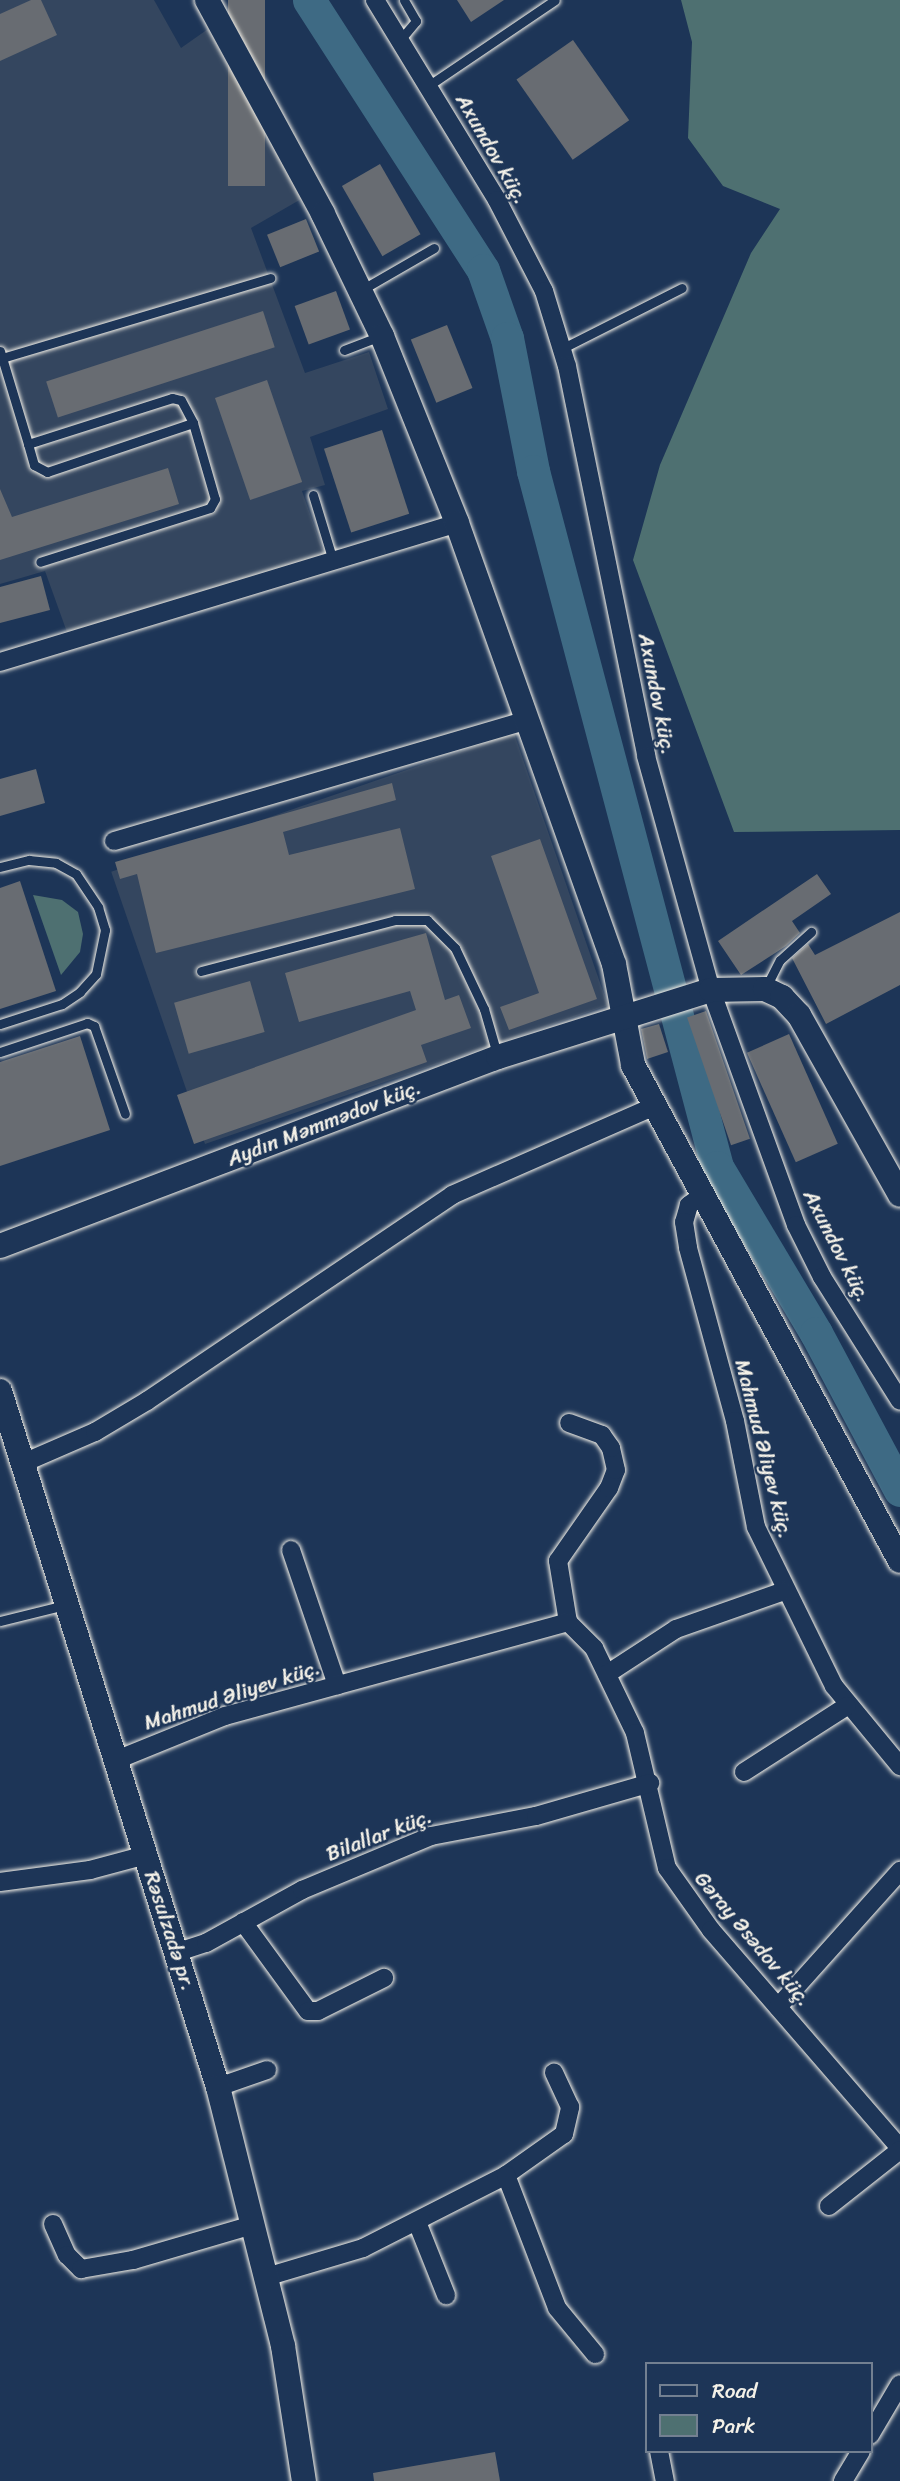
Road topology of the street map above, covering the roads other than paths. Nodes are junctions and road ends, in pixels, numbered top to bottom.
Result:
1 (207, 0) edge
2 (374, 0) edge
3 (404, 0) edge
4 (555, 0) edge
5 (400, 40) junction
6 (429, 86) junction
7 (434, 248) dead end
8 (270, 278) dead end
9 (682, 288) dead end
10 (362, 290) junction
11 (382, 336) junction
12 (563, 348) junction
13 (344, 350) dead end
14 (1, 355) edge
15 (193, 423) junction
16 (28, 444) junction
17 (313, 495) dead end
18 (457, 523) junction
19 (333, 561) junction
20 (40, 562) dead end
21 (0, 662) edge
22 (528, 720) junction
23 (114, 841) dead end
24 (0, 867) edge
25 (811, 932) dead end
26 (201, 971) dead end
27 (765, 989) junction
28 (702, 992) junction
29 (624, 1014) junction
30 (0, 1024) edge
31 (0, 1052) edge
32 (498, 1057) junction
33 (652, 1107) junction
34 (125, 1114) dead end
35 (900, 1195) edge
36 (701, 1197) junction
37 (0, 1246) edge
38 (0, 1391) edge
39 (900, 1401) edge
40 (569, 1423) dead end
41 (21, 1464) junction
42 (291, 1550) dead end
43 (900, 1561) edge
44 (784, 1591) junction
45 (65, 1605) junction
46 (0, 1621) edge
47 (568, 1622) junction
48 (607, 1674) junction
49 (337, 1685) junction
50 (847, 1706) junction
51 (114, 1760) junction
52 (900, 1766) edge
53 (744, 1772) dead end
54 (650, 1783) junction
55 (146, 1855) junction
56 (900, 1871) edge
57 (0, 1882) edge
58 (243, 1922) junction
59 (178, 1952) junction
60 (384, 1978) dead end
61 (778, 2007) junction
62 (267, 2070) dead end
63 (554, 2073) dead end
64 (218, 2087) junction
65 (900, 2149) edge
66 (506, 2175) junction
67 (829, 2206) dead end
68 (418, 2222) junction
69 (53, 2224) dead end
70 (253, 2225) junction
71 (266, 2277) junction
72 (446, 2295) dead end
73 (595, 2354) dead end
74 (900, 2384) edge
75 (872, 2432) edge
76 (659, 2453) edge
77 (860, 2453) edge
78 (304, 2481) edge
79 (665, 2481) edge
80 (843, 2481) edge

1 - 10 street
2 - 5 street, Axundov küç.
3 - 5 lane
4 - 6 lane
5 - 6 street, Axundov küç.
6 - 12 street, Axundov küç.
7 - 10 lane
8 - 14 lane
9 - 12 lane
10 - 11 street
11 - 13 lane
11 - 18 street
12 - 28 street, Axundov küç.
14 - 16 lane
15 - 16 lane
15 - 16 lane
15 - 20 lane
17 - 19 lane
18 - 19 street
18 - 22 street
19 - 21 street
22 - 23 street
22 - 29 street
24 - 30 lane
25 - 27 lane
26 - 32 lane
27 - 28 street, Aydın Məmmədov küç.
27 - 35 street
28 - 29 street, Aydın Məmmədov küç.
28 - 39 street, Axundov küç.
29 - 32 street, Aydın Məmmədov küç.
29 - 33 street
31 - 34 lane
32 - 37 street, Aydın Məmmədov küç.
33 - 36 street
33 - 41 street
36 - 43 street
36 - 44 street, Mahmud Əliyev küç.
38 - 41 street, Rəsulzadə pr.
40 - 47 street
41 - 45 street, Rəsulzadə pr.
42 - 49 street
44 - 48 street
44 - 50 street, Mahmud Əliyev küç.
45 - 46 lane
45 - 51 street, Rəsulzadə pr.
47 - 48 street, Gəray Əsədov küç.
47 - 49 street, Mahmud Əliyev küç.
48 - 54 street, Gəray Əsədov küç.
49 - 51 street, Mahmud Əliyev küç.
50 - 52 street, Mahmud Əliyev küç.
50 - 53 street
51 - 55 street, Rəsulzadə pr.
54 - 58 street, Bilallar küç.
54 - 61 street, Gəray Əsədov küç.
55 - 57 street
55 - 59 street, Rəsulzadə pr.
56 - 61 street
58 - 59 street, Bilallar küç.
58 - 60 street
59 - 64 street, Rəsulzadə pr.
61 - 65 street, Gəray Əsədov küç.
62 - 64 street
63 - 66 street
64 - 70 street, Rəsulzadə pr.
65 - 67 street
66 - 68 street
66 - 73 street
68 - 71 street
68 - 72 street
69 - 70 street
70 - 71 street, Rəsulzadə pr.
71 - 78 street, Rəsulzadə pr.
74 - 75 street
76 - 79 street
77 - 80 street

